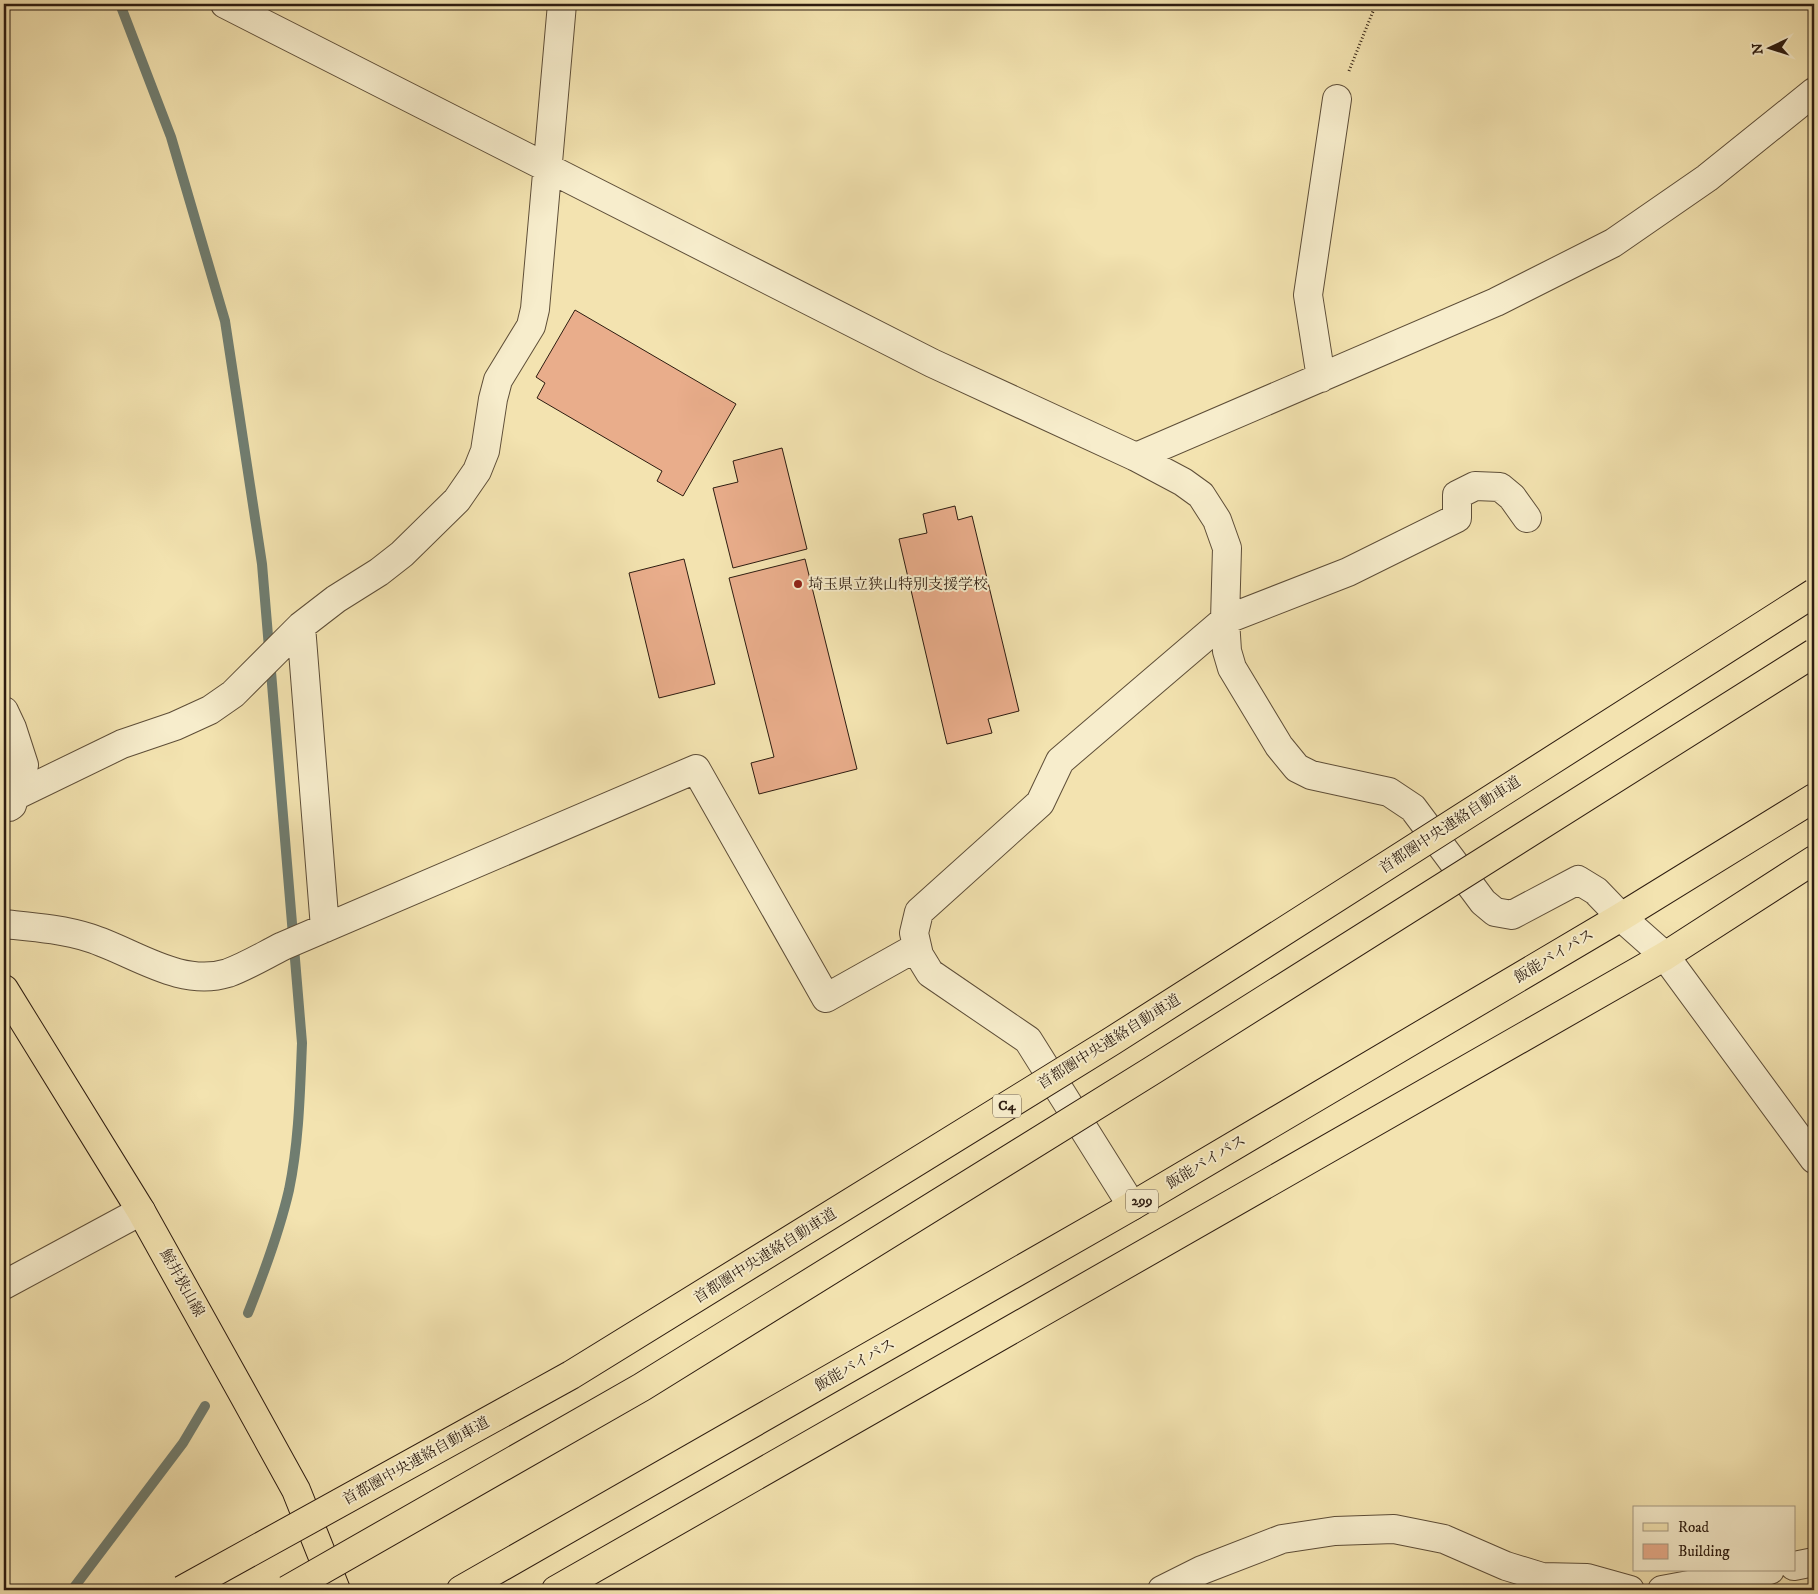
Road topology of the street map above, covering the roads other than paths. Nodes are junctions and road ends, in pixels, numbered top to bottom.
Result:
1 (225, 4) edge
2 (562, 4) edge
3 (1814, 92) edge
4 (1337, 99) road end
5 (548, 168) junction
6 (1321, 378) junction
7 (1136, 457) junction
8 (1527, 518) dead end
9 (1814, 593) edge
10 (1225, 620) junction
11 (301, 626) junction
12 (1814, 653) edge
13 (4, 711) edge
14 (1814, 798) edge
15 (9, 803) edge
16 (1814, 860) edge
17 (1621, 916) junction
18 (4, 924) edge
19 (325, 928) junction
20 (917, 947) junction
21 (1665, 956) junction
22 (4, 989) edge
23 (1814, 1159) edge
24 (1132, 1206) junction
25 (141, 1211) junction
26 (4, 1285) edge
27 (1814, 1562) edge
28 (1796, 1566) edge
29 (1759, 1572) edge
30 (182, 1590) edge
31 (287, 1590) edge
32 (336, 1590) edge
33 (461, 1590) edge
34 (556, 1590) edge
35 (1162, 1590) edge
36 (1630, 1590) edge
37 (1662, 1590) edge

1 - 5 street
2 - 5 street
3 - 6 street
4 - 6 street
5 - 7 street
5 - 11 street
6 - 7 street
7 - 10 street
8 - 10 street
9 - 30 main road, 首都圏中央連絡自動車道 / C4, bridge
10 - 17 street
10 - 20 street
11 - 15 street
11 - 19 street
12 - 31 main road, bridge
13 - 15 street
14 - 17 main road, 飯能バイパス / 299
16 - 21 main road
17 - 21 street
17 - 24 main road, 飯能バイパス / 299
18 - 19 street
19 - 20 street
20 - 24 street
21 - 23 street
21 - 34 main road
22 - 25 main road, 鯨井狭山線
24 - 33 main road, 飯能バイパス / 299
25 - 26 street
25 - 32 main road, 鯨井狭山線
27 - 28 street
29 - 37 street
35 - 36 street

